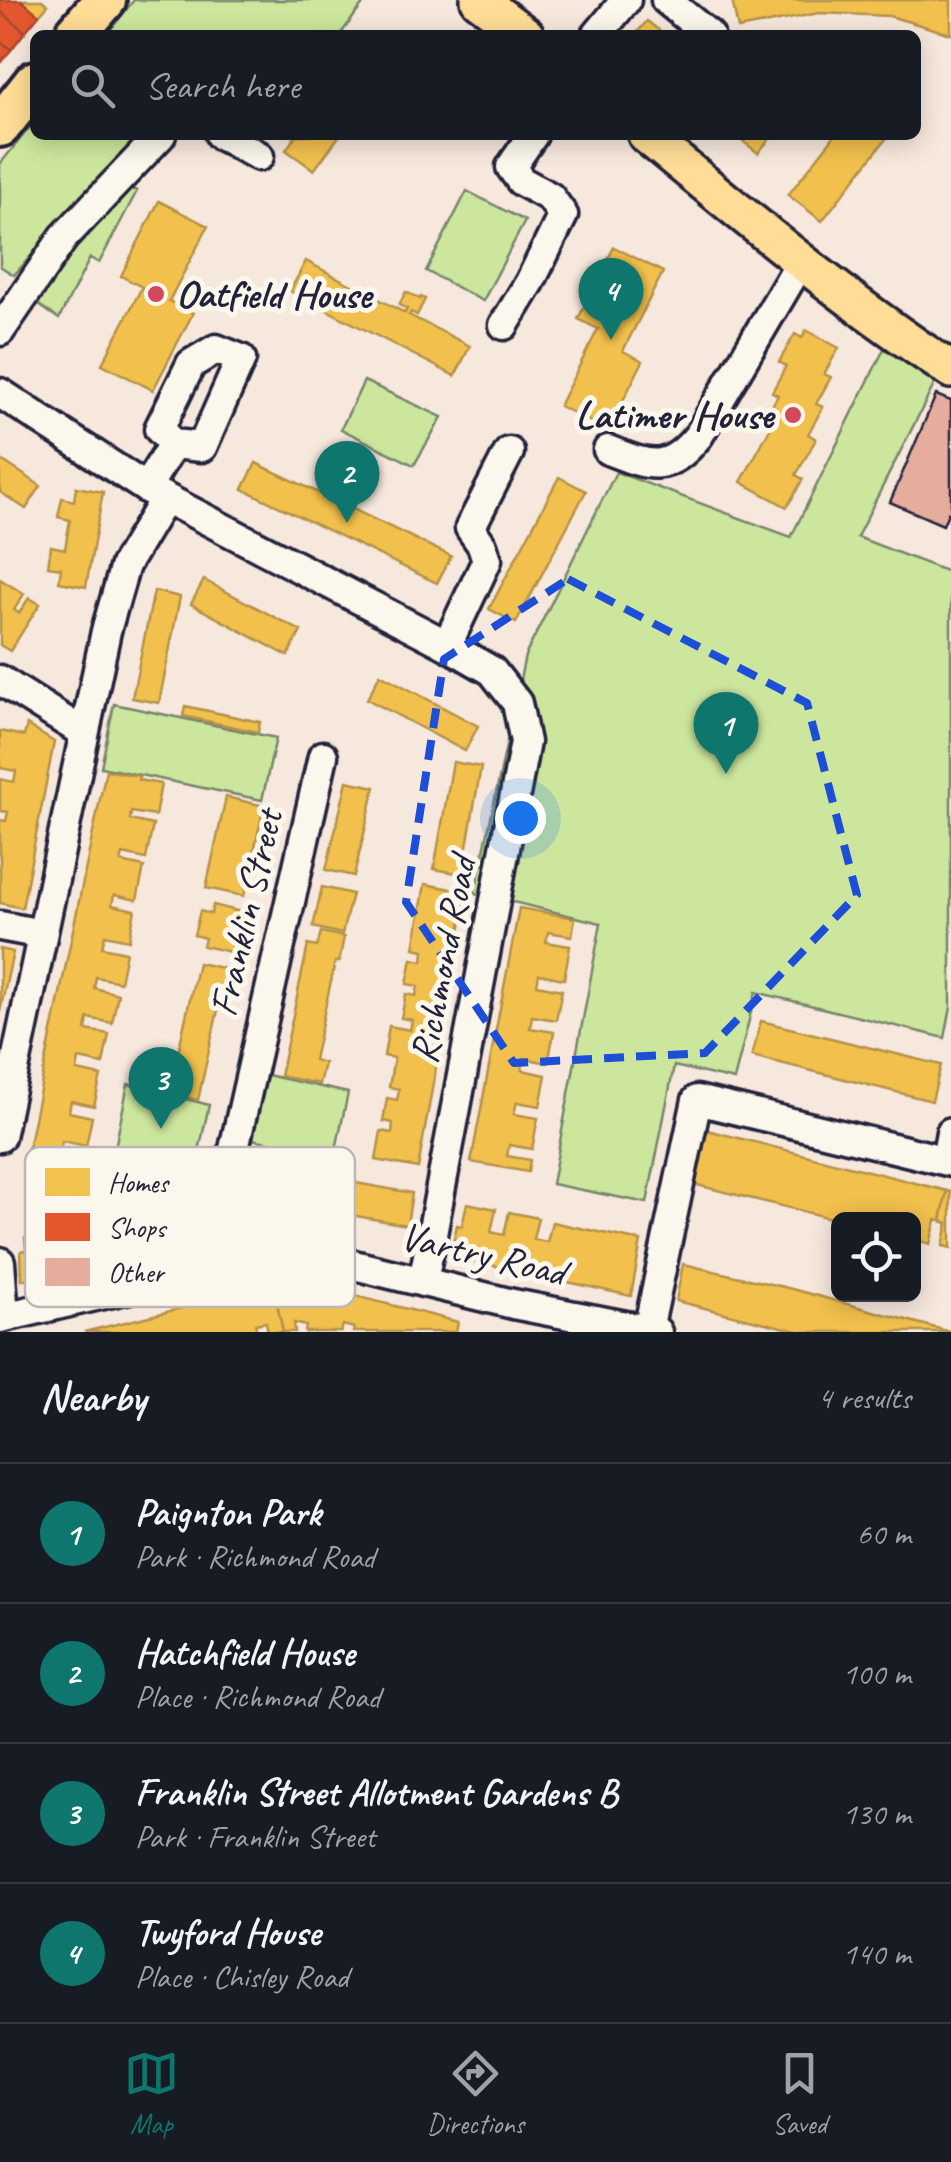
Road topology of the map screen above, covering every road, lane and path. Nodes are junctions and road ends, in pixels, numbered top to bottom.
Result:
1 (105, 0) edge
2 (480, 0) edge
3 (626, 0) edge
4 (666, 0) edge
5 (79, 30) edge
6 (519, 30) edge
7 (601, 30) edge
8 (703, 30) edge
9 (30, 88) edge
10 (0, 126) edge
11 (156, 140) edge
12 (229, 140) edge
13 (529, 140) edge
14 (652, 140) edge
15 (259, 156) dead end
16 (800, 262) junction
17 (504, 325) dead end
18 (0, 330) edge
19 (951, 370) edge
20 (0, 392) edge
21 (173, 444) dead end
22 (608, 450) dead end
23 (509, 452) dead end
24 (156, 493) junction
25 (447, 645) junction
26 (0, 680) edge
27 (84, 733) junction
28 (323, 756) dead end
29 (0, 926) edge
30 (42, 934) junction
31 (0, 1138) edge
32 (234, 1147) edge
33 (949, 1151) edge
34 (0, 1262) edge
35 (355, 1265) edge
36 (423, 1282) junction
37 (49, 1307) edge
38 (2, 1318) edge
39 (652, 1331) edge

1 - 5 highway
2 - 6 main road
3 - 7 street
4 - 8 street
9 - 10 highway
11 - 18 street
12 - 15 street
13 - 17 street
14 - 16 main road
16 - 19 main road
16 - 22 street
20 - 24 street, Richmond Road
21 - 24 street
23 - 25 street
24 - 25 street, Richmond Road
24 - 27 street
25 - 36 street, Richmond Road
26 - 27 street
27 - 30 street
28 - 32 street, Franklin Street
29 - 30 street
30 - 31 street
33 - 39 street
34 - 38 street
35 - 36 street, Vartry Road
36 - 39 street, Vartry Road
37 - 38 street, Vartry Road

